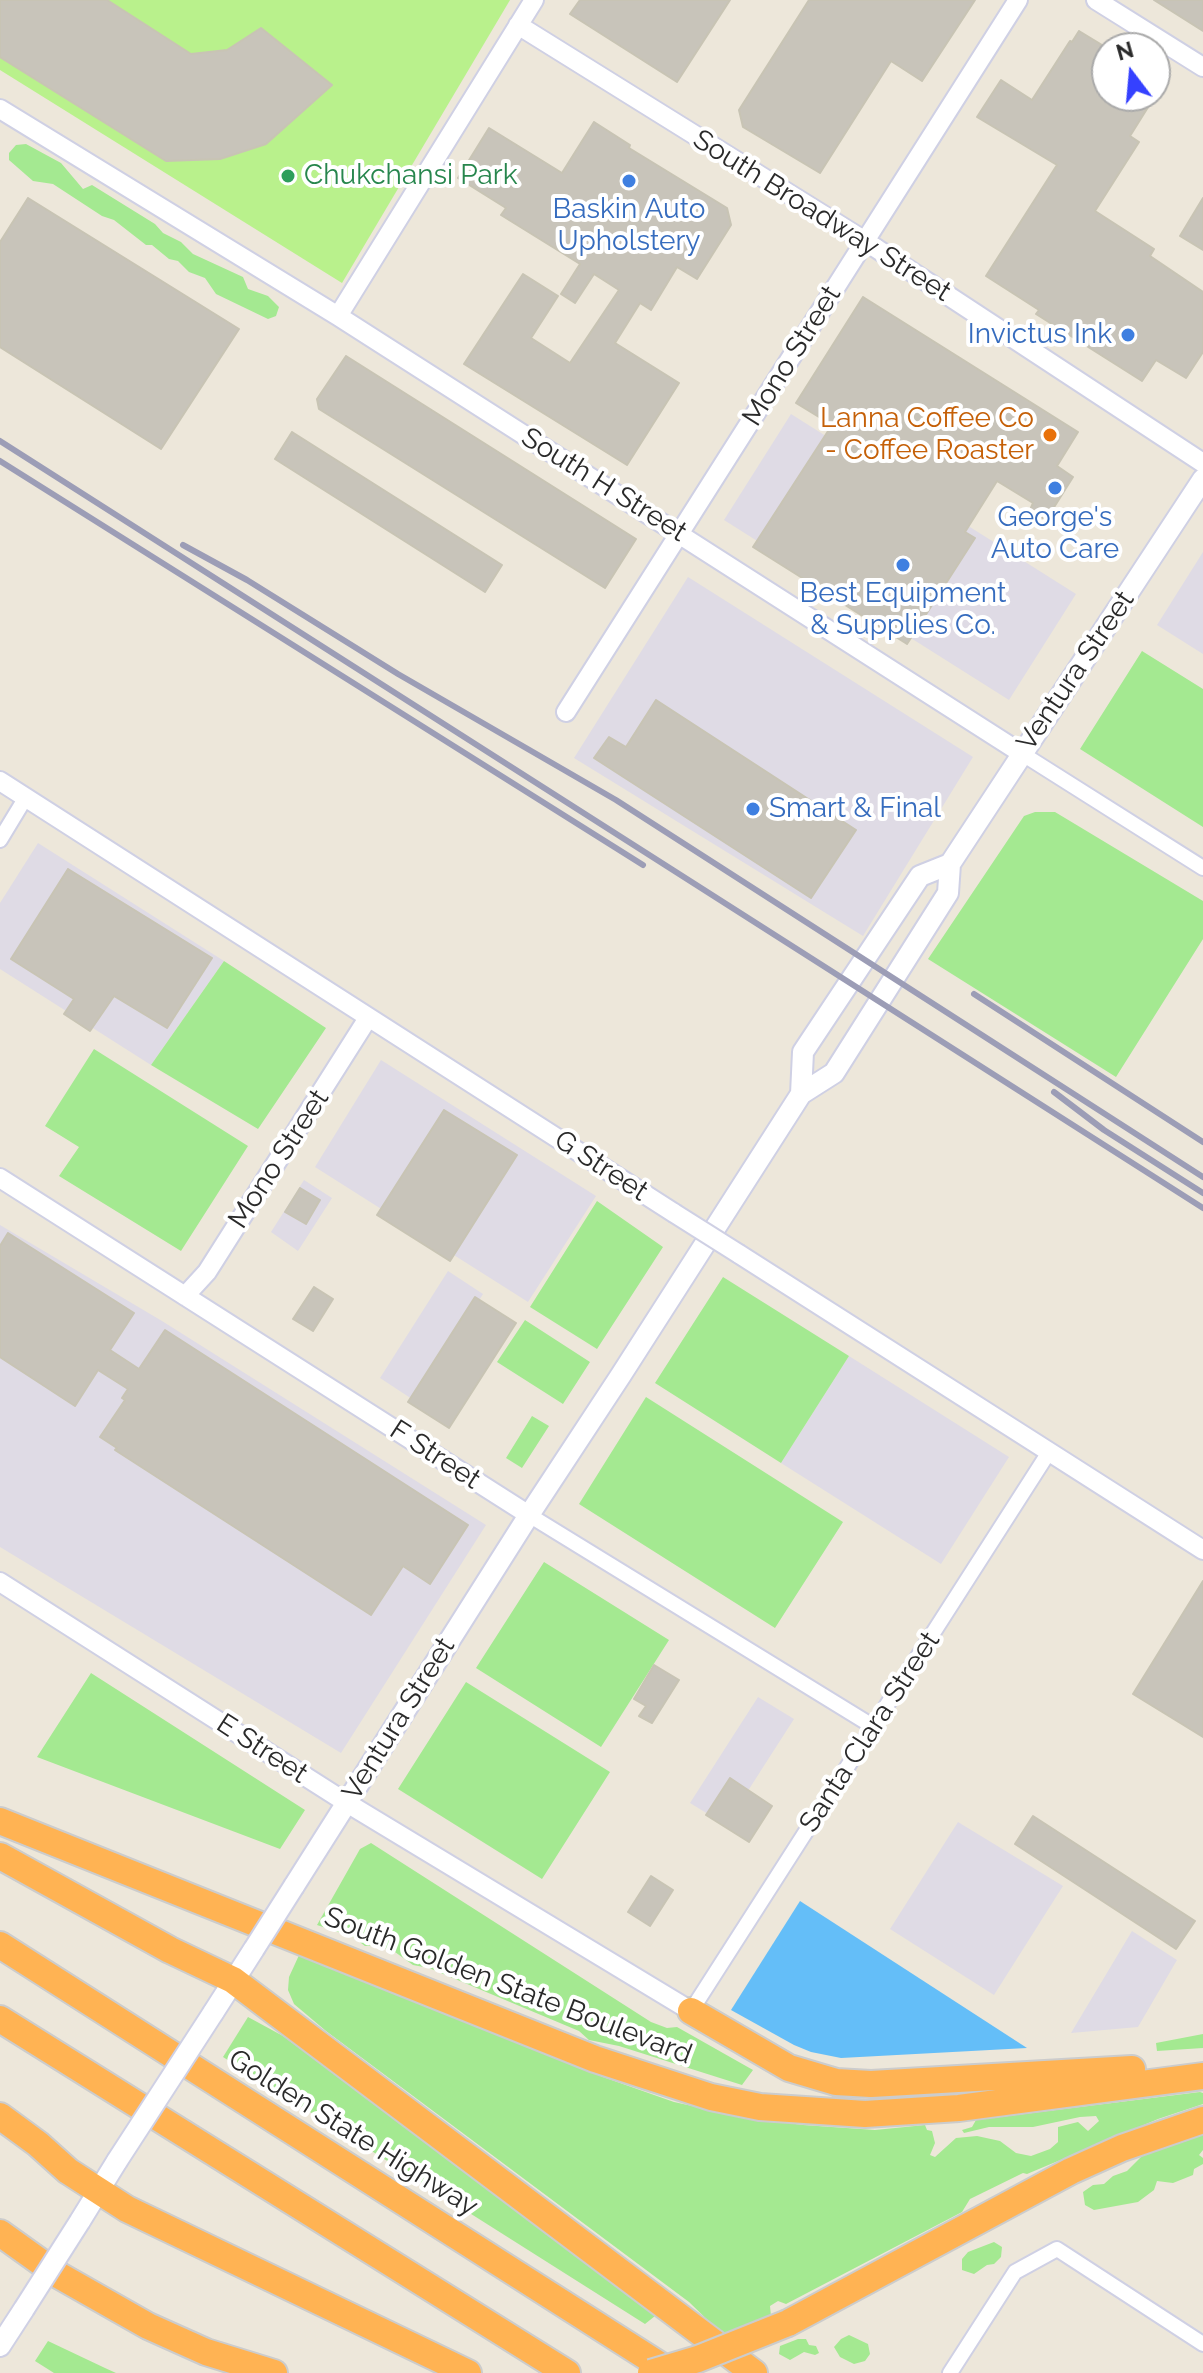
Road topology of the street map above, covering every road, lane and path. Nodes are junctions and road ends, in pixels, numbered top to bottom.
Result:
1 (534, 0) edge
2 (1018, 0) edge
3 (1096, 0) edge
4 (518, 25) junction
5 (1203, 67) edge
6 (0, 109) edge
7 (865, 241) junction
8 (338, 316) junction
9 (1203, 463) edge
10 (1203, 479) edge
11 (680, 533) junction
12 (566, 712) dead end
13 (1021, 753) junction
14 (0, 781) edge
15 (26, 797) junction
16 (0, 840) edge
17 (950, 864) junction
18 (1203, 868) edge
19 (368, 1018) junction
20 (801, 1094) junction
21 (0, 1178) edge
22 (185, 1296) junction
23 (1049, 1452) junction
24 (529, 1515) junction
25 (1203, 1550) edge
26 (1, 1586) edge
27 (874, 1727) junction
28 (347, 1803) junction
29 (0, 1821) edge
30 (0, 1856) edge
31 (0, 1945) edge
32 (233, 1980) junction
33 (691, 2011) junction
34 (0, 2019) edge
35 (1203, 2065) edge
36 (1203, 2076) edge
37 (0, 2116) edge
38 (1203, 2120) edge
39 (97, 2192) junction
40 (0, 2233) edge
41 (788, 2323) junction
42 (1203, 2344) edge
43 (0, 2346) edge
44 (274, 2373) edge
45 (468, 2373) edge
46 (567, 2373) edge
47 (651, 2373) edge
48 (672, 2373) edge
49 (697, 2373) edge
50 (754, 2373) edge
51 (950, 2373) edge

1 - 4 street
2 - 7 street, Mono Street
3 - 5 street
4 - 7 street, South Broadway Street
4 - 8 street
6 - 8 street, South H Street
7 - 9 street, South Broadway Street
7 - 11 street, Mono Street
8 - 11 street, South H Street
10 - 13 main road, Ventura Street
11 - 12 street, Mono Street
11 - 13 street, South H Street
13 - 17 main road, Ventura Street
13 - 18 street, South H Street
14 - 15 street, G Street
15 - 16 street
15 - 19 street, G Street
17 - 20 main road, Ventura Street
17 - 20 main road, Ventura Street
19 - 22 street, Mono Street
19 - 23 street, G Street, bridge
20 - 24 main road, Ventura Street
21 - 22 street, F Street
22 - 24 street, F Street
23 - 25 street, G Street
23 - 27 street, Santa Clara Street
24 - 27 street, F Street
24 - 28 main road, Ventura Street
26 - 28 street, E Street
27 - 33 street, Santa Clara Street
28 - 32 main road, Ventura Street, bridge
28 - 33 street, E Street
29 - 36 highway, South Golden State Boulevard
30 - 32 highway
31 - 48 highway, Golden State Highway
32 - 39 main road, Ventura Street, bridge
32 - 50 highway
33 - 35 highway
34 - 46 highway
37 - 39 highway
38 - 41 highway
39 - 43 main road, Ventura Street, bridge
39 - 45 highway
40 - 44 highway
41 - 47 highway, bridge
41 - 49 highway, bridge
42 - 51 street

